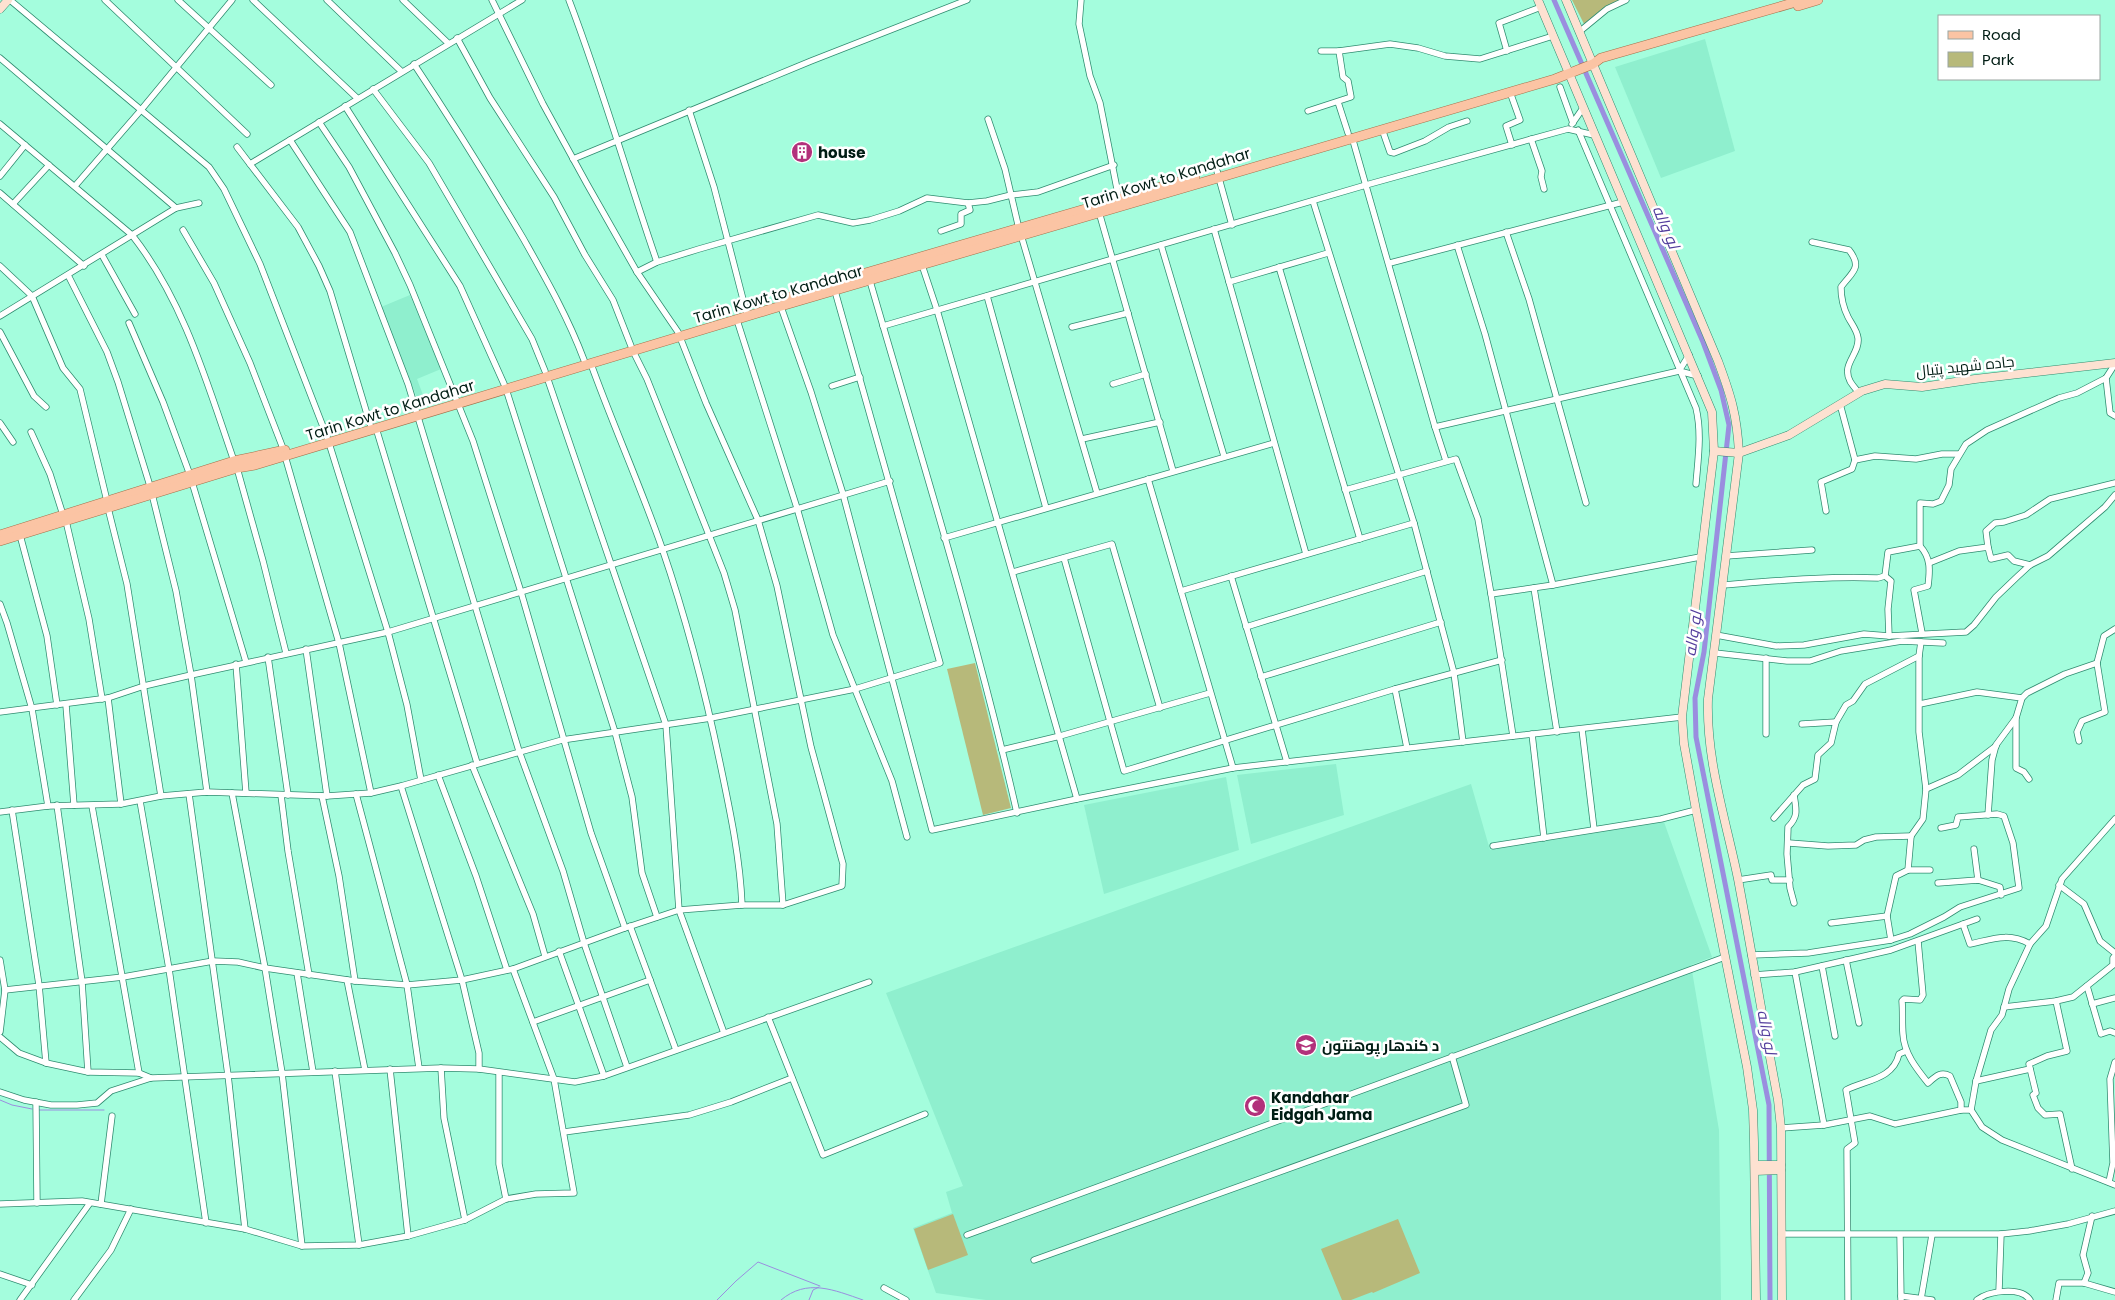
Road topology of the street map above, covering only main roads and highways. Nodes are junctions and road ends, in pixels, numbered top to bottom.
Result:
1 (1803, 0) edge
2 (1818, 0) edge
3 (1711, 29) junction
4 (1569, 73) junction
5 (1350, 135) junction
6 (1218, 174) junction
7 (1020, 232) junction
8 (858, 280) junction
9 (679, 334) junction
10 (10, 535) edge
11 (0, 541) edge

1 - 3 main road
2 - 3 main road
3 - 4 main road
4 - 5 main road, Tarin Kowt to Kandahar
4 - 5 main road, Tarin Kowt to Kandahar
5 - 6 main road, Tarin Kowt to Kandahar
6 - 7 main road, Tarin Kowt to Kandahar
6 - 7 main road, Tarin Kowt to Kandahar
7 - 8 main road, Tarin Kowt to Kandahar
7 - 8 main road, Tarin Kowt to Kandahar
8 - 9 main road, Tarin Kowt to Kandahar
8 - 9 main road, Tarin Kowt to Kandahar
9 - 10 main road, Tarin Kowt to Kandahar
10 - 11 main road, Tarin Kowt to Kandahar

